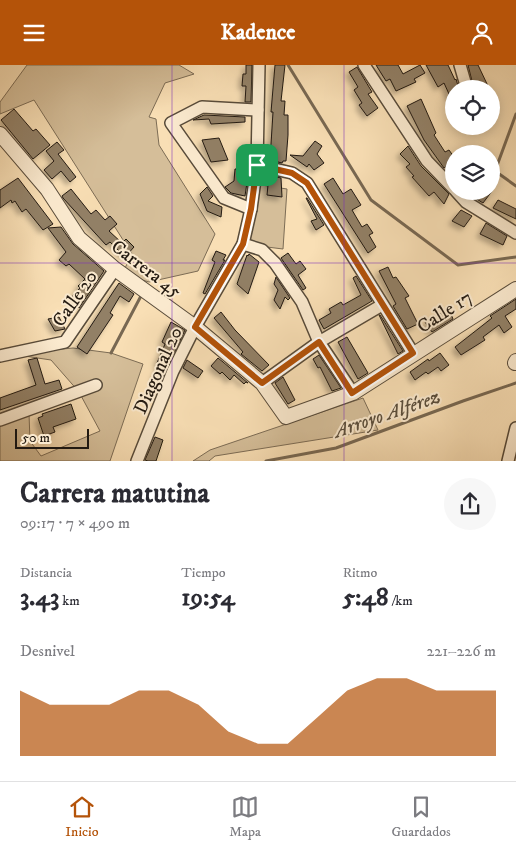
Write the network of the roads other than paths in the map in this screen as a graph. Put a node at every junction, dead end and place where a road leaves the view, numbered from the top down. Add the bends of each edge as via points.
1 (259, 65) edge
2 (364, 65) edge
3 (460, 65) edge
4 (464, 80) edge
5 (258, 110) junction
6 (0, 134) edge
7 (257, 165) junction
8 (445, 180) edge
9 (464, 200) edge
10 (251, 209) junction
11 (516, 233) edge
12 (243, 244) junction
13 (115, 269) junction
14 (516, 289) edge
15 (382, 305) junction
16 (195, 327) junction
17 (319, 342) junction
18 (413, 353) junction
19 (0, 356) edge
20 (262, 383) junction
21 (96, 385) dead end
22 (352, 393) junction
23 (286, 417) joint
24 (0, 420) edge
25 (516, 428) edge
26 (137, 461) edge
27 (508, 461) edge

1 - 5 street, Diagonal 20
2 - 8 street via 427,161
3 - 4 street
5 - 7 street, Diagonal 20
5 - 10 street via 202,107 171,123 224,198
6 - 13 street, Carrera 45 via 47,189 79,238
7 - 10 street, Diagonal 20
7 - 15 street via 292,173 307,183
9 - 11 street
10 - 12 street, Diagonal 20
12 - 16 street, Diagonal 20
12 - 17 street via 262,250 275,263 302,302
13 - 16 street, Carrera 45
13 - 19 street, Calle 20 via 65,342
14 - 18 street, Calle 17
15 - 17 street
15 - 18 street
16 - 20 street, Carrera 45
16 - 26 street, Diagonal 20 via 173,371
17 - 20 street
17 - 22 street
18 - 22 street, Calle 17
20 - 23 street, Carrera 45
21 - 24 street
22 - 23 street, Calle 17
25 - 27 street

